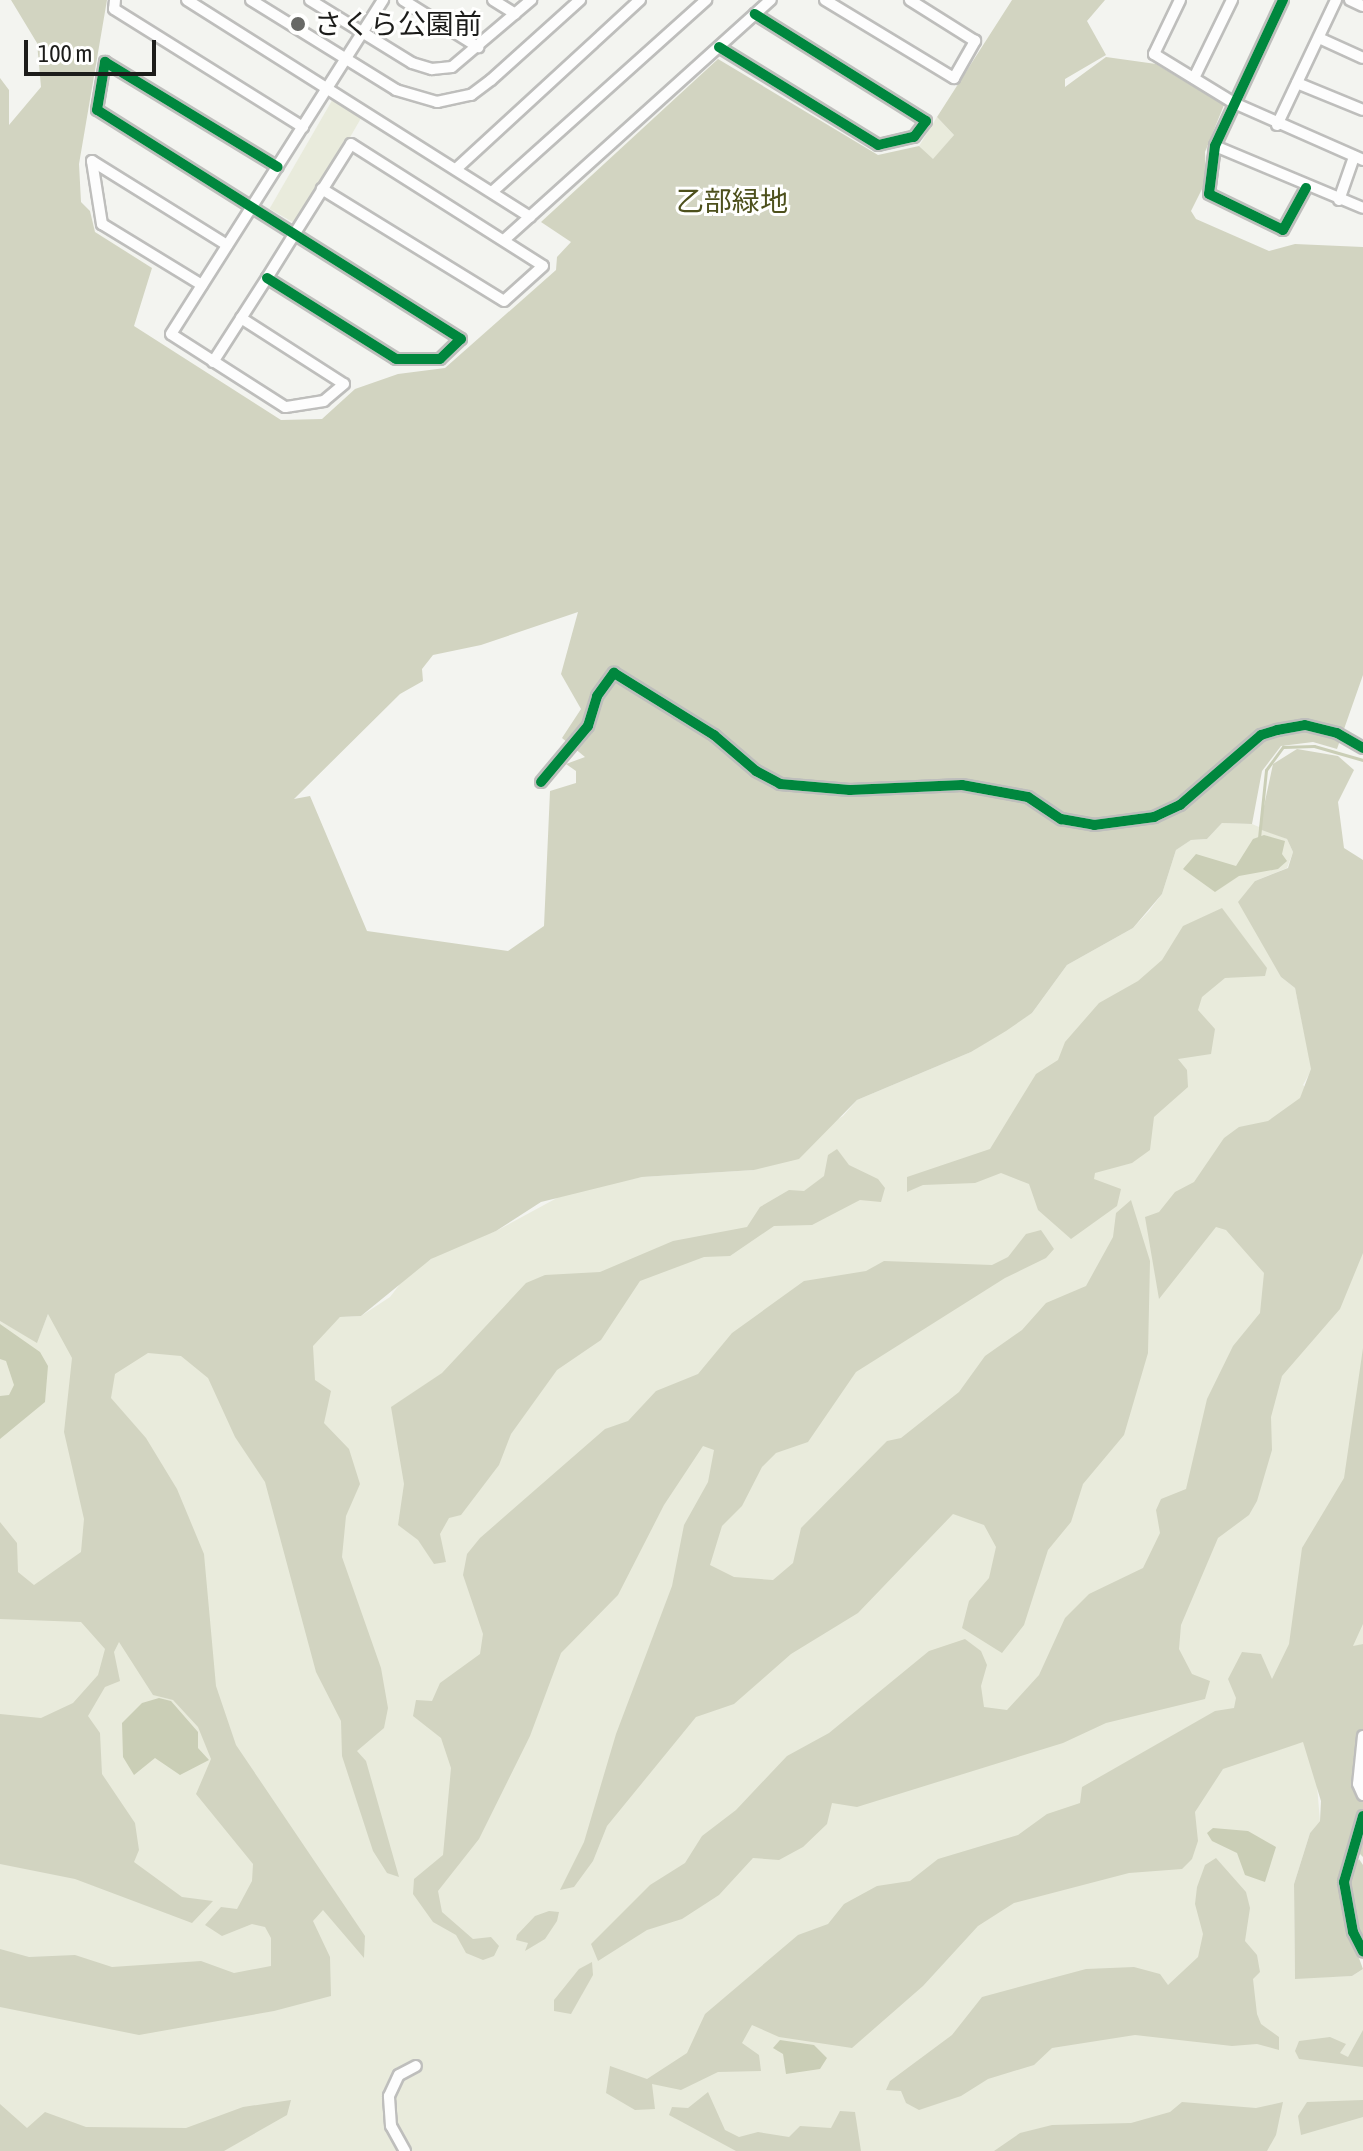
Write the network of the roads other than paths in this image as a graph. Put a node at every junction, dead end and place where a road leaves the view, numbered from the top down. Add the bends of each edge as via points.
1 (115, 0) edge
2 (187, 0) edge
3 (251, 0) edge
4 (310, 0) edge
5 (383, 0) edge
6 (403, 0) edge
7 (493, 0) edge
8 (531, 0) edge
9 (580, 0) edge
10 (640, 0) edge
11 (706, 0) edge
12 (771, 0) edge
13 (825, 0) edge
14 (910, 0) edge
15 (1180, 0) edge
16 (1232, 0) edge
17 (1283, 0) edge
18 (1336, 0) edge
19 (1350, 0) edge
20 (1363, 6) edge
21 (515, 14) junction
22 (755, 14) junction
23 (362, 33) junction
24 (1319, 38) junction
25 (478, 47) junction
26 (719, 47) junction
27 (1363, 58) edge
28 (350, 63) junction
29 (1194, 78) junction
30 (1297, 83) junction
31 (328, 87) junction
32 (1234, 103) junction
33 (1363, 110) edge
34 (1277, 125) junction
35 (303, 127) junction
36 (1215, 146) junction
37 (1358, 158) edge
38 (278, 167) junction
39 (456, 169) junction
40 (1306, 188) junction
41 (322, 189) junction
42 (492, 192) junction
43 (1339, 200) junction
44 (252, 206) junction
45 (1363, 208) edge
46 (530, 217) junction
47 (295, 233) junction
48 (504, 240) junction
49 (227, 245) junction
50 (267, 278) junction
51 (202, 285) junction
52 (241, 318) junction
53 (213, 362) junction
54 (1363, 748) edge
55 (541, 782) dead end
56 (1363, 1736) edge
57 (1363, 1795) edge
58 (1363, 1816) edge
59 (1363, 1952) edge
60 (416, 2066) dead end
61 (405, 2151) edge

1 - 35 street via 114,9
2 - 31 street
3 - 28 street
4 - 23 street
5 - 23 street
6 - 25 street
7 - 21 street
8 - 21 street
9 - 28 street via 491,80 450,101 425,101 396,90
10 - 39 street
11 - 42 street
12 - 22 street
13 - 14 street via 954,78 975,41
15 - 29 street via 1154,54
16 - 29 street
17 - 32 street
18 - 24 street
19 - 20 street
21 - 25 street
22 - 26 street
22 - 26 street via 926,121 914,137 878,145
23 - 25 street via 432,69 452,67
23 - 28 street
24 - 27 street
24 - 30 street
26 - 46 street
28 - 31 street
29 - 32 street
30 - 33 street
30 - 34 street
31 - 35 street
31 - 39 street
32 - 34 street
32 - 36 street
34 - 37 street
35 - 38 street
36 - 40 street
36 - 40 street via 1209,194 1283,230
37 - 43 street
38 - 44 street
38 - 44 street via 105,62 97,110
39 - 42 street
40 - 43 street
41 - 47 street
41 - 48 street via 351,144
41 - 48 street via 504,301 543,266
42 - 46 street
43 - 45 street
44 - 47 street
44 - 49 street
46 - 48 street
47 - 50 street
47 - 50 street via 461,339 440,359 396,359
49 - 51 street
49 - 51 street via 92,161 102,224
50 - 52 street
51 - 53 street via 171,334
52 - 53 street
52 - 53 street via 344,384 324,401 285,407
54 - 55 street via 1337,733 1305,725 1277,730 1261,735 1180,805 1154,817 1094,825 1061,819 1028,797 962,785 850,790 780,784 714,735 614,673 597,696 588,726
56 - 57 street via 1358,1784
58 - 59 street via 1344,1882 1353,1932
60 - 61 street via 399,2075 389,2096 391,2126

